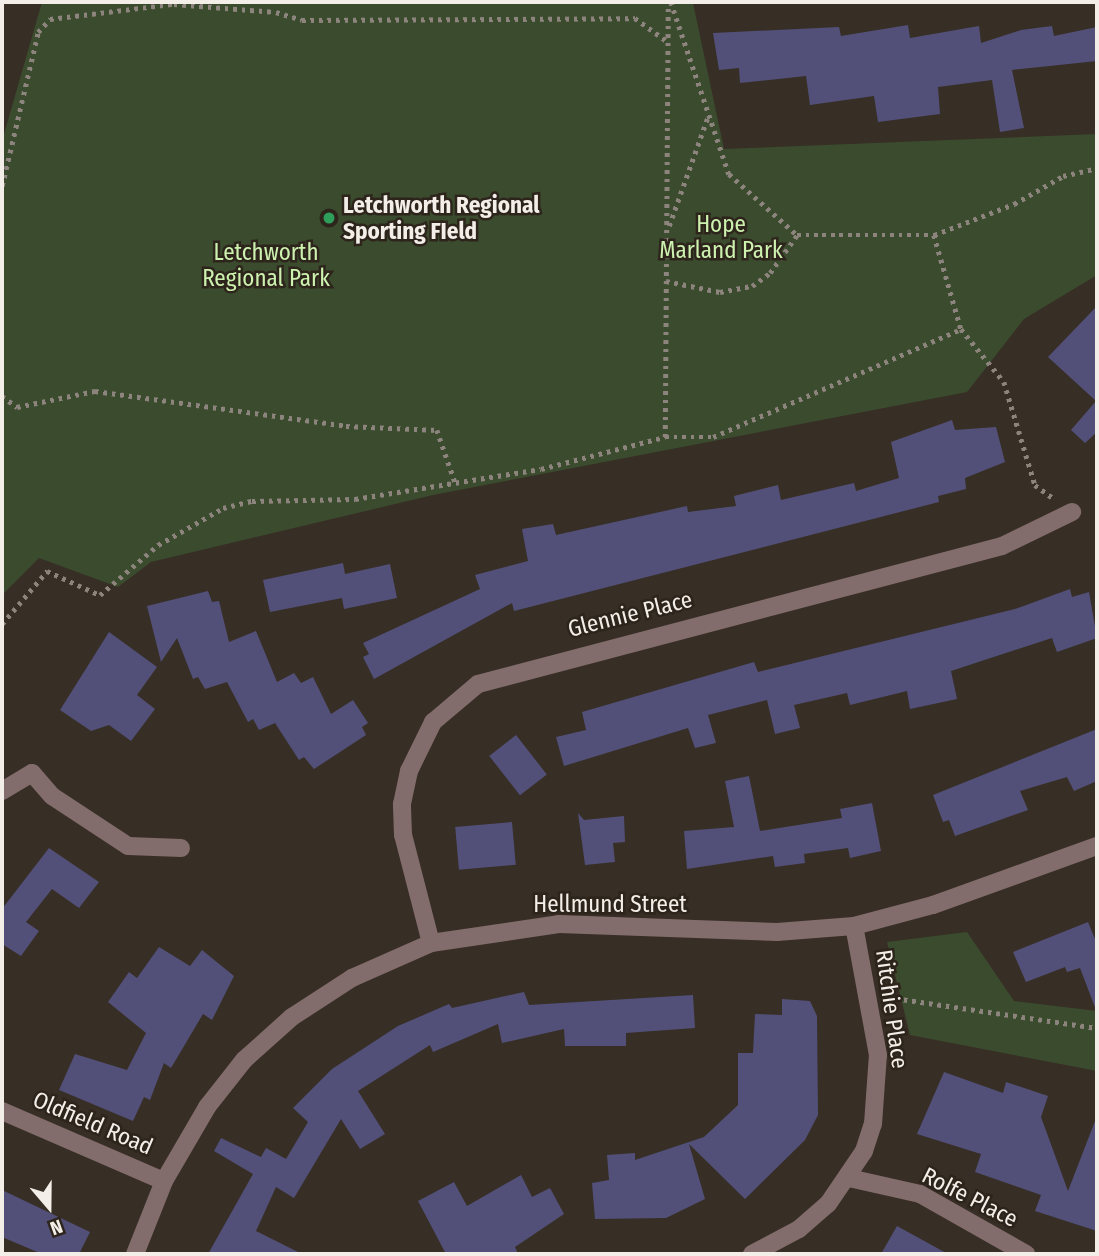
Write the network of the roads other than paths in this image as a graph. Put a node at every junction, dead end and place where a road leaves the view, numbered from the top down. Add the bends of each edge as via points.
1 (1072, 512) road end
2 (2, 791) edge
3 (1097, 846) edge
4 (181, 848) dead end
5 (854, 926) junction
6 (431, 943) junction
7 (2, 1111) edge
8 (849, 1178) junction
9 (164, 1181) junction
10 (135, 1254) edge
11 (752, 1254) edge
12 (1026, 1254) edge

1 - 6 street, Glennie Place via 1002,546 478,684 448,705 426,734 402,804 403,835
2 - 4 street via 32,773 52,796 128,846
3 - 5 street, Hellmund Street via 933,905
5 - 6 street, Hellmund Street via 777,932 559,924
5 - 8 street, Ritchie Place via 869,995 879,1093 864,1151
6 - 9 street, Hellmund Street via 352,978 292,1017 222,1088
7 - 9 street, Oldfield Road
8 - 11 street, Ritchie Place via 799,1230
8 - 12 street, Rolfe Place via 920,1194
9 - 10 street, Hellmund Street

